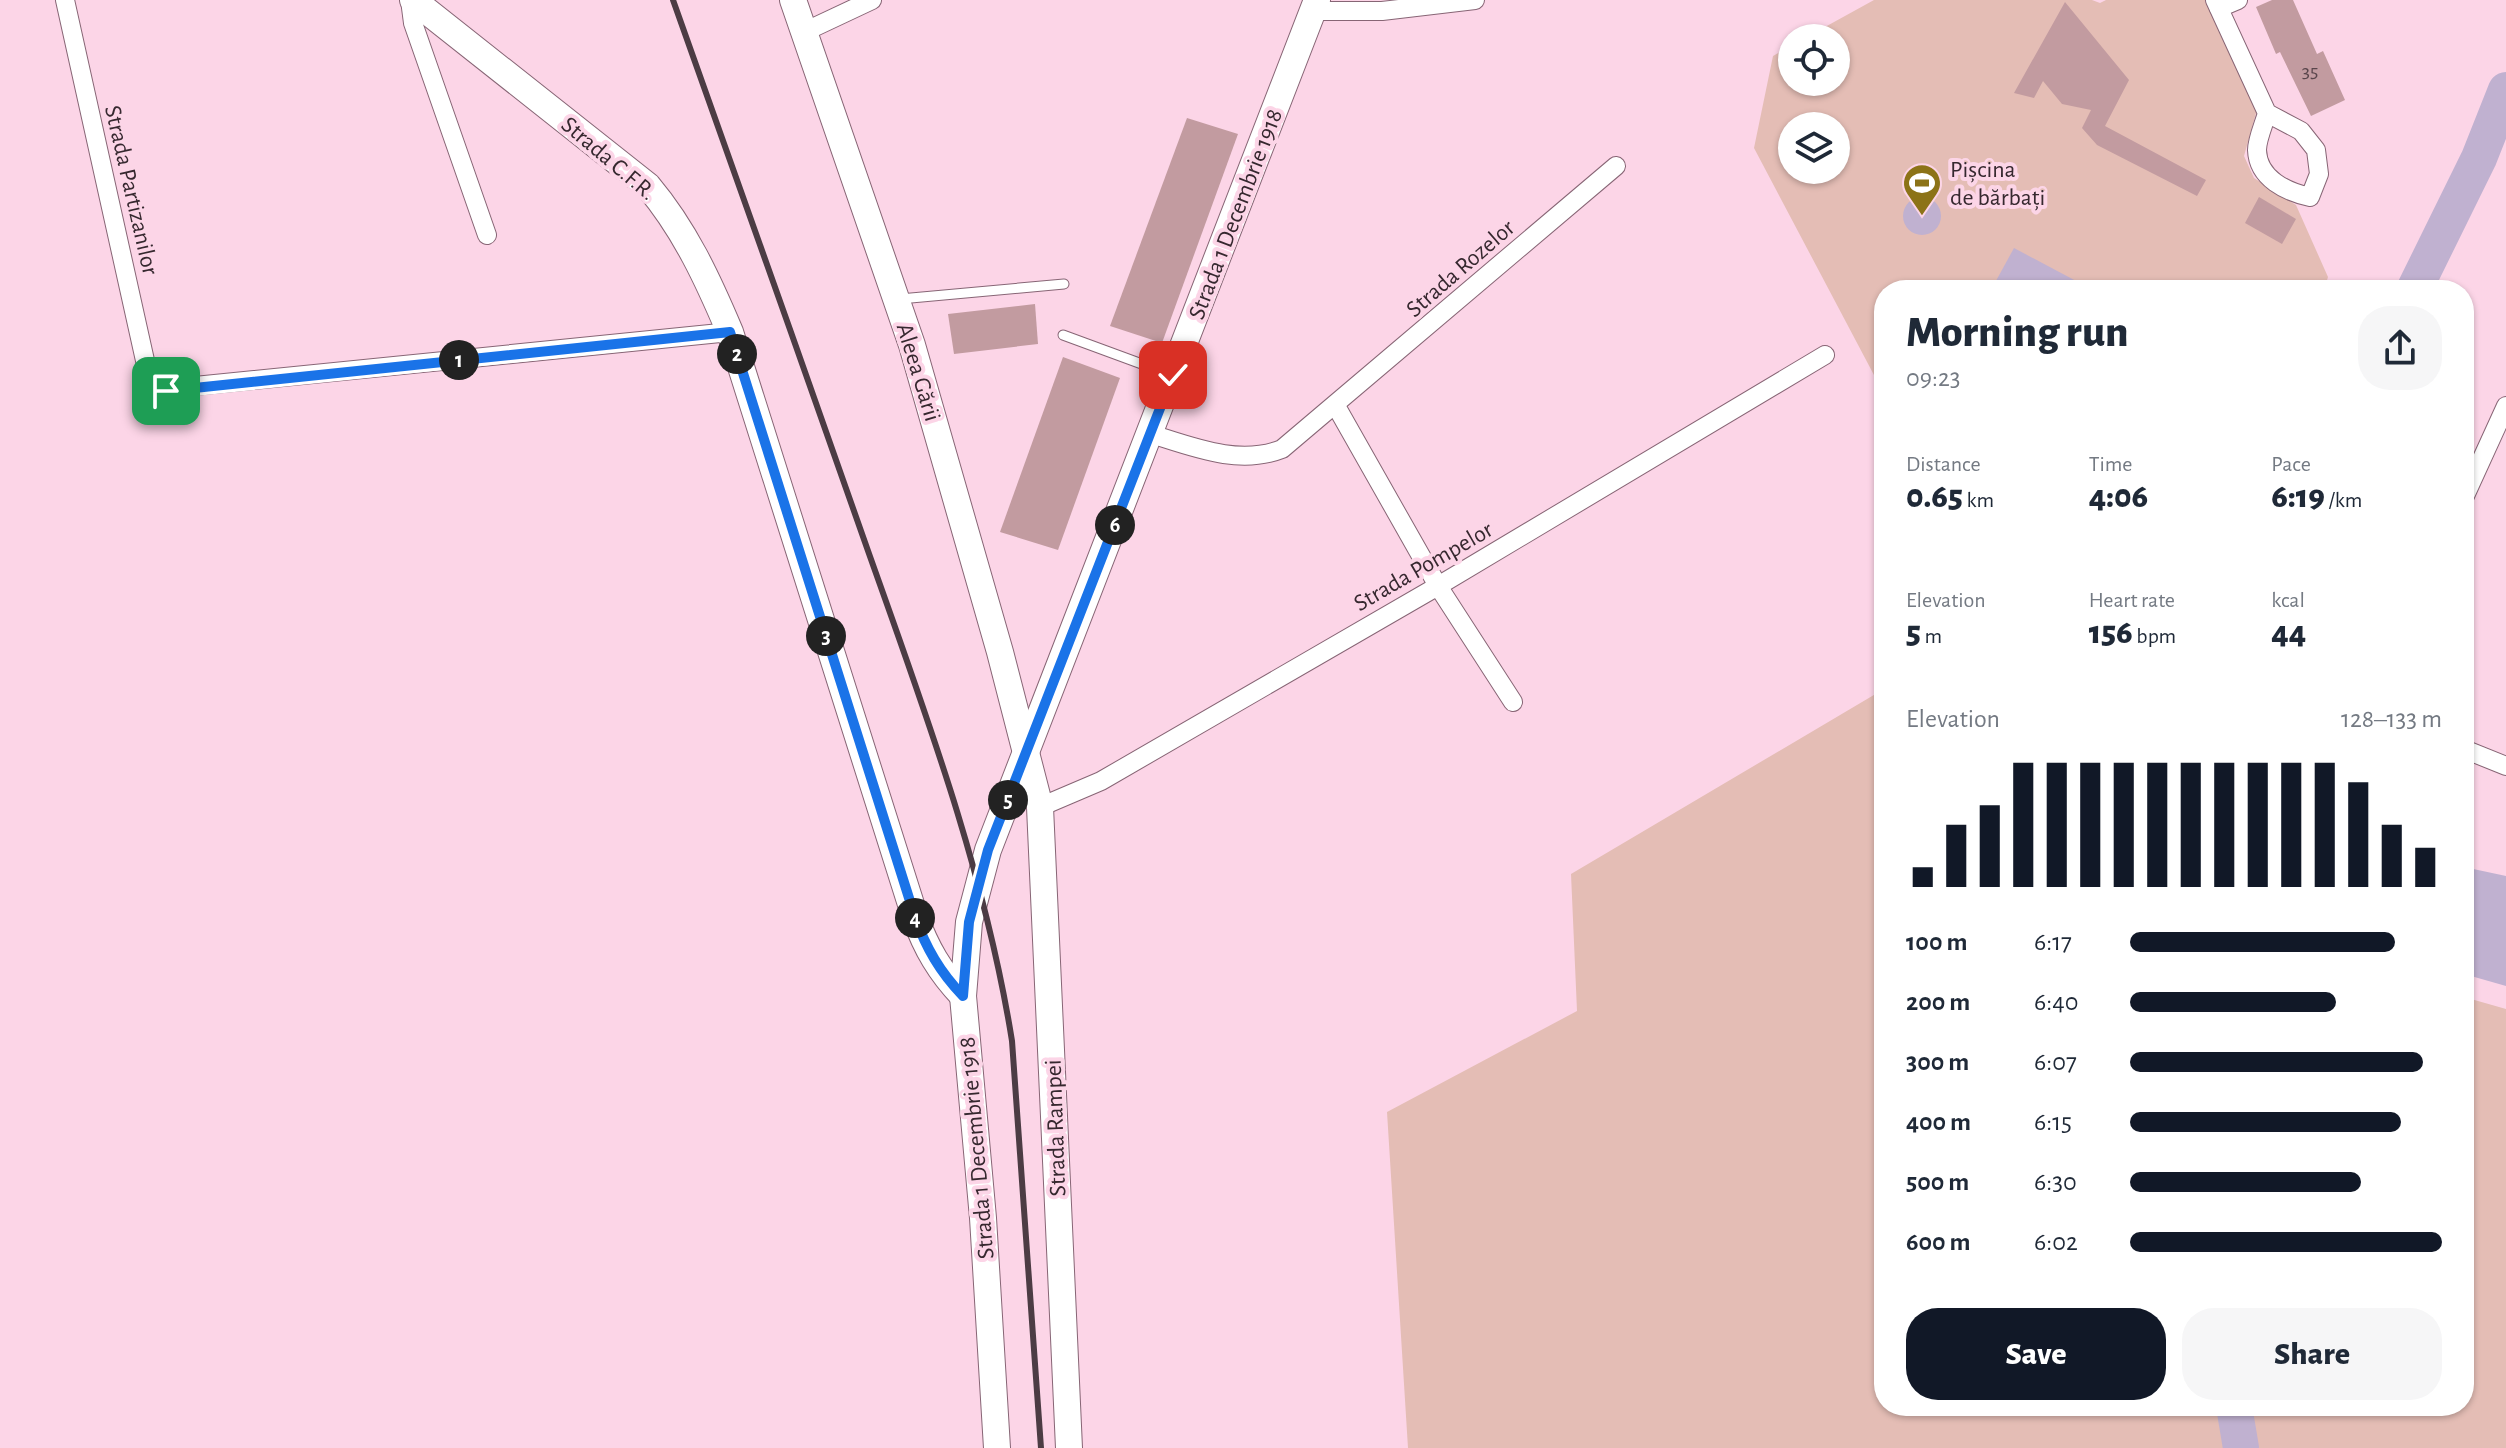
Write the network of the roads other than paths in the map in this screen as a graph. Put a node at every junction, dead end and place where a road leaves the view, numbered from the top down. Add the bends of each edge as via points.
1 (65, 0) edge
2 (411, 0) edge
3 (793, 0) edge
4 (872, 0) edge
5 (1475, 0) edge
6 (2238, 0) edge
7 (2217, 4) edge
8 (1315, 6) edge
9 (804, 32) junction
10 (2267, 113) junction
11 (1616, 166) dead end
12 (487, 235) dead end
13 (1064, 284) dead end
14 (896, 300) junction
15 (730, 332) junction
16 (1063, 335) dead end
17 (1825, 355) dead end
18 (1173, 375) junction
19 (1336, 406) junction
20 (2506, 406) edge
21 (1151, 434) junction
22 (2474, 476) edge
23 (1438, 586) junction
24 (1513, 702) dead end
25 (1027, 749) junction
26 (2474, 753) edge
27 (2506, 766) edge
28 (1040, 807) junction
29 (963, 996) junction
30 (997, 1448) edge
31 (1069, 1448) edge

1 - 15 street, Strada Partizanilor via 155,390
2 - 12 street, Strada C.F.R. via 413,23
2 - 15 street, Strada C.F.R. via 648,186 689,241
3 - 9 street, Aleea Gării
4 - 9 street
5 - 8 street via 1382,11
6 - 7 street
7 - 10 street
8 - 18 street, Strada 1 Decembrie 1918
9 - 14 street, Aleea Gării
10 - 10 street via 2257,151 2267,177 2288,192 2310,197 2319,174 2316,150 2301,131
11 - 19 street, Strada Rozelor
13 - 14 lane
14 - 25 street, Aleea Gării
15 - 29 street, Strada C.F.R. via 915,917 942,974
16 - 18 lane
17 - 23 street, Strada Pompelor
18 - 21 street, Strada 1 Decembrie 1918
19 - 21 street, Strada Rozelor via 1297,440 1267,455 1229,456
19 - 23 street
20 - 22 street
21 - 25 street, Strada 1 Decembrie 1918
23 - 24 street
23 - 28 street, Strada Pompelor via 1101,781
25 - 28 street, Aleea Gării
25 - 29 street, Strada 1 Decembrie 1918 via 979,881 969,922
26 - 27 street
28 - 31 street, Strada Rampei
29 - 30 street, Strada 1 Decembrie 1918

